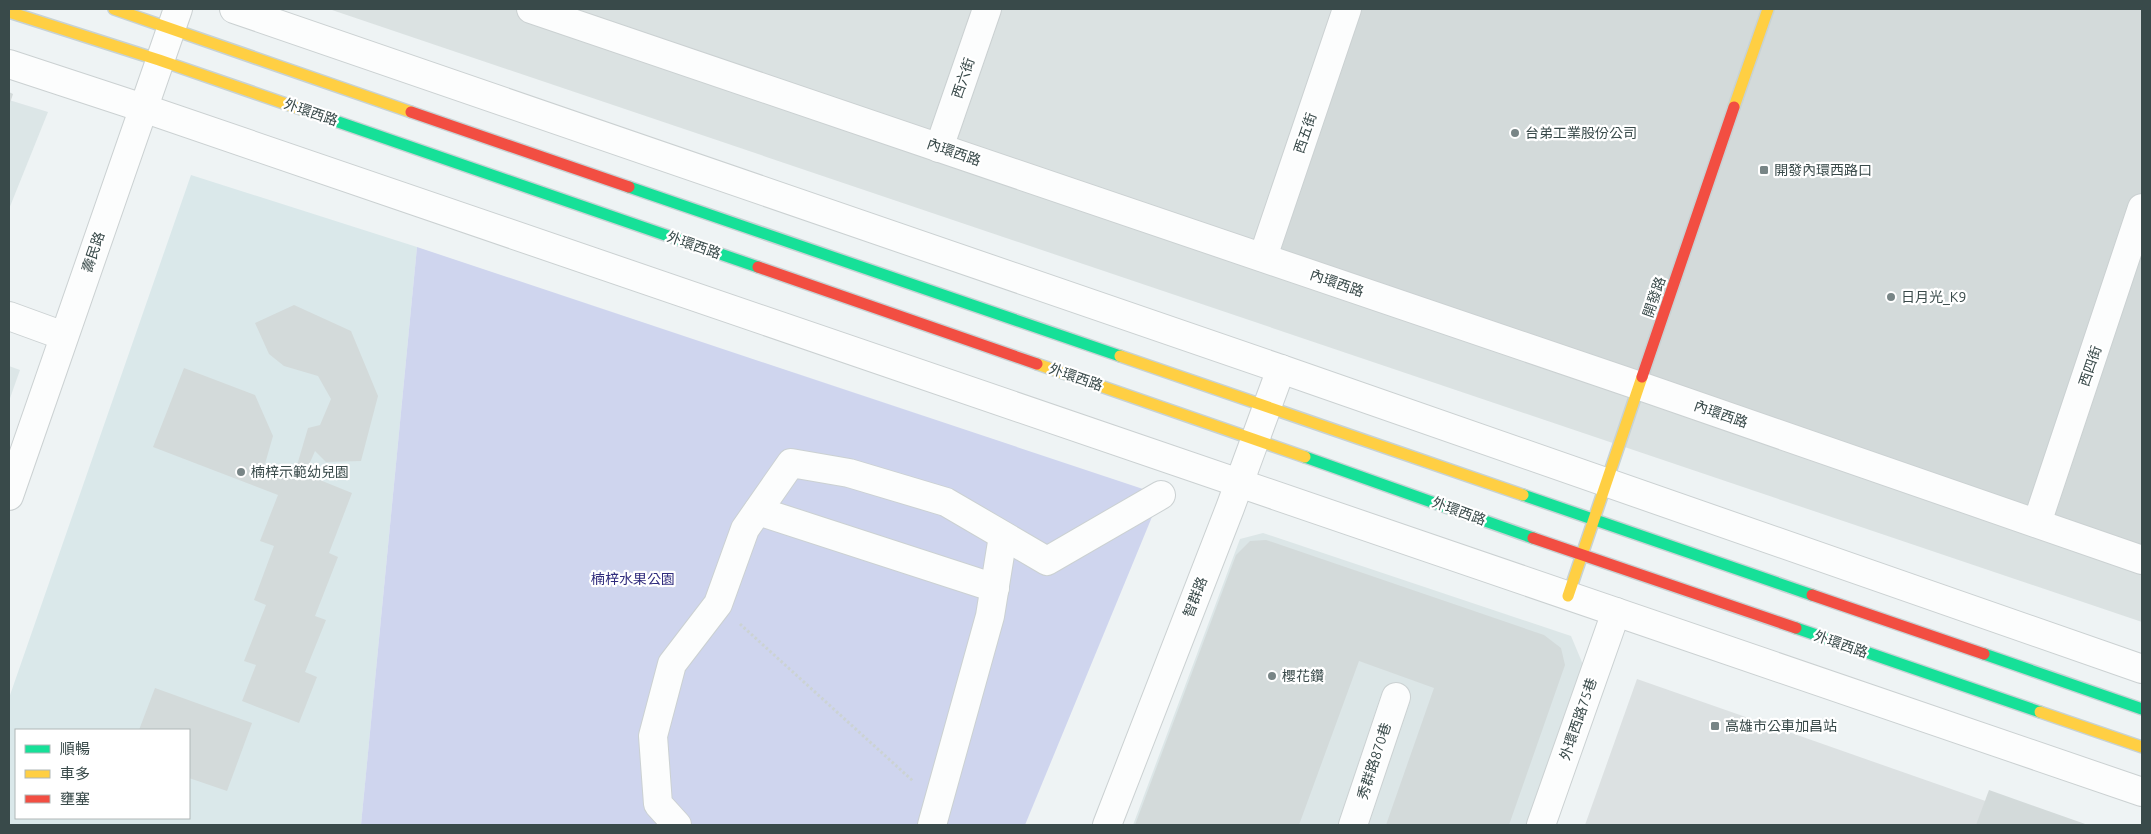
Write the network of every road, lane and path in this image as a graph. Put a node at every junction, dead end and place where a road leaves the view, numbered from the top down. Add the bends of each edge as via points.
1 (114, 9) edge
2 (234, 9) edge
3 (531, 9) edge
4 (987, 9) edge
5 (1347, 9) edge
6 (1768, 9) edge
7 (9, 12) edge
8 (174, 18) edge
9 (159, 60) junction
10 (9, 64) edge
11 (143, 108) junction
12 (939, 148) junction
13 (2142, 208) edge
14 (1263, 257) junction
15 (9, 316) edge
16 (64, 336) junction
17 (1281, 369) junction
18 (1640, 386) junction
19 (1266, 406) junction
20 (1255, 439) junction
21 (1239, 483) junction
22 (1607, 483) junction
23 (1161, 494) dead end
24 (9, 496) edge
25 (758, 511) junction
26 (1594, 521) junction
27 (2037, 523) junction
28 (1003, 536) junction
29 (1582, 555) junction
30 (2142, 560) edge
31 (995, 588) junction
32 (1568, 596) junction
33 (718, 604) junction
34 (1616, 612) junction
35 (2142, 669) edge
36 (1396, 697) dead end
37 (2142, 709) edge
38 (2142, 747) edge
39 (2142, 792) edge
40 (935, 814) edge
41 (677, 825) edge
42 (1107, 825) edge
43 (1353, 825) edge
44 (1541, 825) edge

1 - 8 street
2 - 17 street
3 - 12 street, 內環西路
4 - 12 street, 西六街
5 - 14 street, 西五街
6 - 18 street, 開發路
7 - 9 street, 外環西路
8 - 9 street, 壽民路
8 - 19 street
9 - 11 street, 壽民路
9 - 20 street, 外環西路
10 - 11 street
11 - 16 street, 壽民路
11 - 21 street
12 - 14 street, 內環西路
13 - 27 street, 西四街
14 - 18 street, 內環西路
15 - 16 street
16 - 24 street, 壽民路
17 - 19 street, 智群路
17 - 22 street
18 - 22 street, 開發路
18 - 27 street, 內環西路
19 - 20 street, 智群路
19 - 26 street
20 - 21 street, 智群路
20 - 29 street, 外環西路
21 - 32 street
21 - 42 street, 智群路
22 - 26 street, 開發路
22 - 35 street
23 - 28 street via 1047,561
25 - 28 street via 791,463 850,473 946,502
25 - 31 street
25 - 33 street via 746,529
26 - 29 street, 開發路
26 - 37 street
27 - 30 street, 內環西路
28 - 31 street
29 - 32 street, 開發路
29 - 38 street, 外環西路
31 - 40 street
32 - 34 street
33 - 40 path
33 - 41 street via 672,664 653,736 658,804
34 - 39 street
34 - 44 street, 外環西路75巷
36 - 43 street, 秀群路870巷

